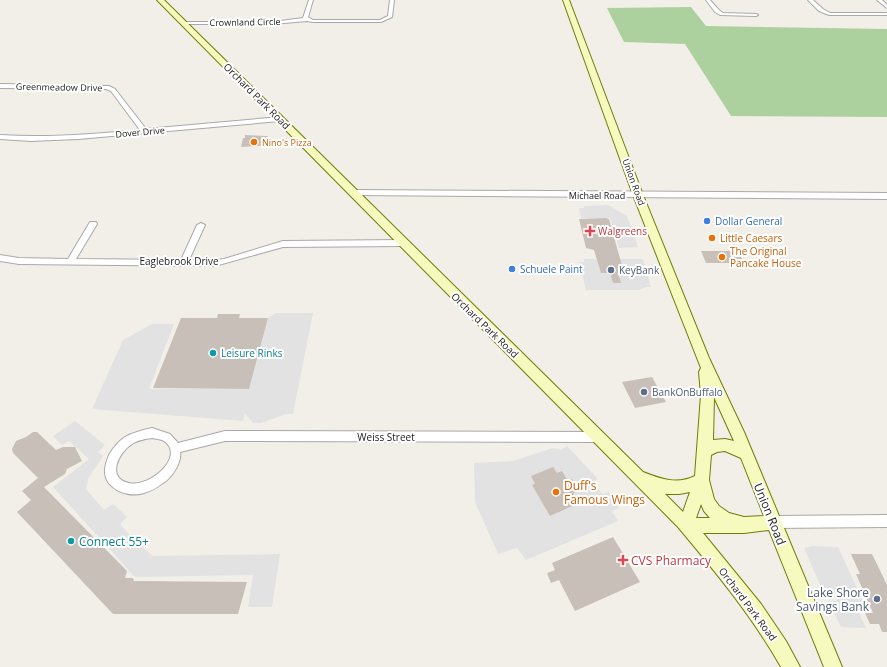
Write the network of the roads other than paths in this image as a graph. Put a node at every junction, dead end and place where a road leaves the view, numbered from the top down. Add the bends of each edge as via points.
1 (160, 0) edge
2 (311, 0) edge
3 (392, 0) edge
4 (566, 0) edge
5 (708, 0) edge
6 (810, 0) edge
7 (879, 0) edge
8 (887, 7) edge
9 (887, 14) edge
10 (756, 16) dead end
11 (307, 19) junction
12 (183, 23) junction
13 (0, 86) edge
14 (280, 119) junction
15 (144, 132) junction
16 (0, 137) edge
17 (354, 193) junction
18 (638, 195) junction
19 (887, 196) edge
20 (93, 224) dead end
21 (201, 225) dead end
22 (403, 243) junction
23 (0, 258) edge
24 (71, 261) junction
25 (184, 262) junction
26 (704, 362) junction
27 (598, 437) junction
28 (176, 448) junction
29 (705, 452) junction
30 (746, 454) junction
31 (637, 476) junction
32 (702, 480) junction
33 (887, 521) edge
34 (773, 522) junction
35 (744, 525) junction
36 (686, 526) junction
37 (791, 667) edge
38 (833, 667) edge

1 - 12 main road, Orchard Park Road
2 - 11 street via 305,17
3 - 11 street, Crownland Circle via 390,17 381,21
4 - 18 main road, Union Road
5 - 10 street via 717,12 722,14
6 - 9 street via 829,14
7 - 8 street
11 - 12 street, Crownland Circle via 273,23
12 - 14 main road, Orchard Park Road
13 - 15 street, Greenmeadow Drive via 107,88 113,90
14 - 15 street, Dover Drive
14 - 17 main road, Orchard Park Road
15 - 16 street, Dover Drive via 72,138
17 - 18 street, Michael Road
17 - 22 main road, Orchard Park Road
18 - 19 street, Michael Road
18 - 26 main road, Union Road
20 - 24 street
21 - 25 street
22 - 25 street, Eaglebrook Drive via 292,243 271,246 223,262
22 - 27 main road, Orchard Park Road
23 - 24 street, Eaglebrook Drive
24 - 25 street, Eaglebrook Drive
26 - 29 main road, Union Road via 708,395
26 - 30 main road, Union Road
27 - 28 street, Weiss Street via 225,436
27 - 31 main road, Orchard Park Road
28 - 28 street via 172,440 163,434 140,435 128,441 111,462 110,472 114,482 122,488 134,490 160,480 170,470
29 - 30 main road via 711,446 725,444 736,446
29 - 32 main road, Union Road
30 - 34 main road, Union Road
31 - 32 main road via 656,485 673,488 690,487
31 - 36 main road, Orchard Park Road
32 - 35 main road via 708,506 714,513
32 - 36 main road, Union Road
33 - 34 street
34 - 35 main road
34 - 38 main road, Union Road
35 - 36 main road
36 - 37 main road, Orchard Park Road via 736,584

